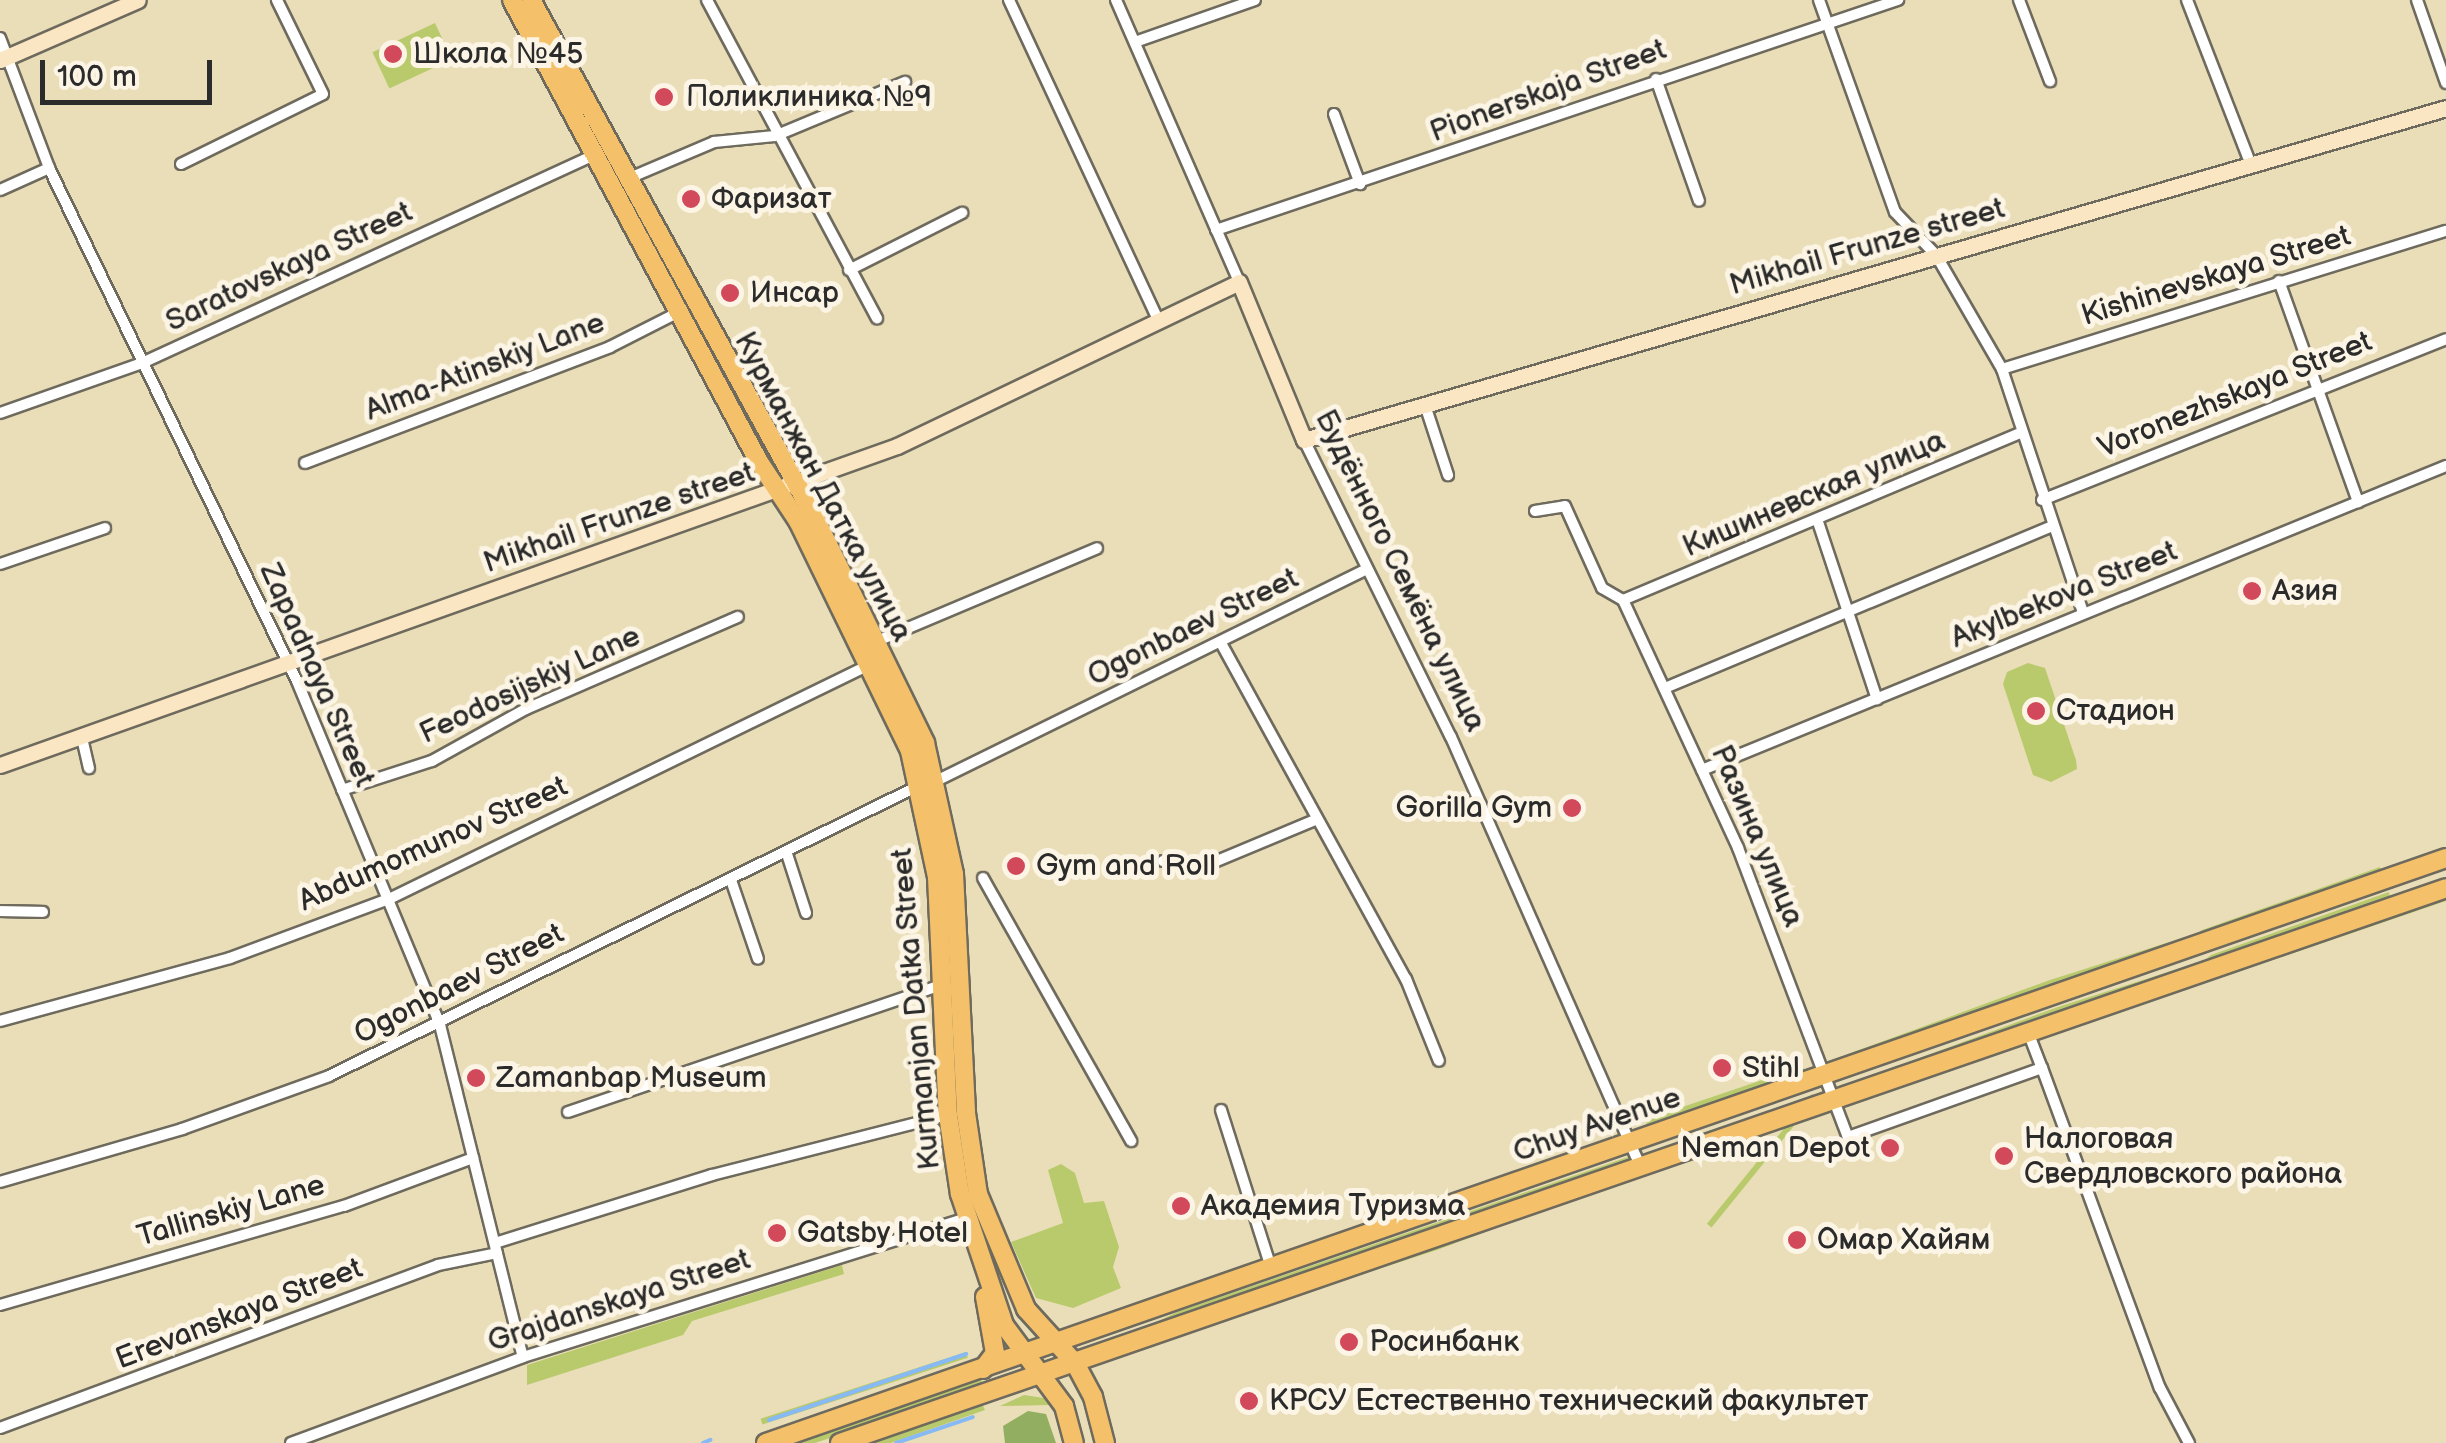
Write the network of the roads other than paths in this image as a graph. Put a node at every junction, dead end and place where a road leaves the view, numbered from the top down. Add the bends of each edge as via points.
1 (138, 0) edge
2 (276, 0) edge
3 (512, 0) edge
4 (530, 0) edge
5 (707, 0) edge
6 (1009, 0) edge
7 (1116, 0) edge
8 (1255, 0) edge
9 (1819, 0) edge
10 (1898, 0) edge
11 (2019, 0) edge
12 (2187, 0) edge
13 (2417, 0) edge
14 (1827, 21) junction
15 (0, 38) edge
16 (1134, 42) junction
17 (3, 59) edge
18 (1656, 78) junction
19 (2050, 81) dead end
20 (905, 82) dead end
21 (2446, 84) edge
22 (2446, 108) edge
23 (1334, 114) dead end
24 (775, 136) junction
25 (595, 155) junction
26 (182, 164) dead end
27 (2251, 165) junction
28 (49, 168) junction
29 (627, 178) junction
30 (1360, 184) junction
31 (0, 190) edge
32 (1699, 201) dead end
33 (962, 213) dead end
34 (1216, 230) junction
35 (2446, 231) edge
36 (1936, 256) junction
37 (849, 270) junction
38 (2279, 281) junction
39 (1240, 282) junction
40 (680, 312) junction
41 (1156, 318) junction
42 (877, 319) dead end
43 (2446, 339) edge
44 (142, 363) junction
45 (2002, 369) junction
46 (2317, 388) junction
47 (1424, 405) junction
48 (0, 413) edge
49 (2022, 432) junction
50 (1304, 440) junction
51 (305, 464) dead end
52 (2446, 466) edge
53 (1448, 474) dead end
54 (786, 488) junction
55 (2042, 500) junction
56 (2358, 502) junction
57 (1535, 511) dead end
58 (1818, 522) junction
59 (2050, 527) junction
60 (105, 528) dead end
61 (1097, 548) dead end
62 (0, 564) edge
63 (1364, 570) junction
64 (1624, 600) junction
65 (1847, 612) junction
66 (2083, 613) junction
67 (738, 616) dead end
68 (876, 642) junction
69 (1221, 642) junction
70 (288, 664) junction
71 (870, 665) junction
72 (1665, 688) junction
73 (1878, 700) junction
74 (82, 738) junction
75 (0, 764) edge
76 (89, 768) dead end
77 (1702, 770) junction
78 (929, 783) junction
79 (342, 790) junction
80 (1315, 820) junction
81 (786, 854) junction
82 (2446, 858) edge
83 (1163, 861) dead end
84 (2405, 872) junction
85 (983, 878) dead end
86 (731, 880) junction
87 (2446, 888) edge
88 (2415, 898) junction
89 (388, 899) junction
90 (0, 911) edge
91 (43, 912) dead end
92 (806, 913) dead end
93 (758, 959) dead end
94 (945, 984) junction
95 (0, 1022) edge
96 (440, 1025) junction
97 (2027, 1029) junction
98 (1439, 1062) dead end
99 (2042, 1068) junction
100 (1825, 1074) junction
101 (1833, 1096) junction
102 (1221, 1110) dead end
103 (568, 1112) dead end
104 (948, 1115) junction
105 (1131, 1142) dead end
106 (1631, 1142) junction
107 (473, 1158) junction
108 (1639, 1164) junction
109 (0, 1182) edge
110 (966, 1218) junction
111 (496, 1248) junction
112 (1272, 1268) junction
113 (982, 1271) junction
114 (0, 1304) edge
115 (1060, 1342) junction
116 (1027, 1354) junction
117 (523, 1357) junction
118 (1075, 1363) junction
119 (982, 1370) junction
120 (1044, 1374) junction
121 (0, 1428) edge
122 (291, 1443) edge
123 (766, 1443) edge
124 (840, 1443) edge
125 (1074, 1443) edge
126 (1105, 1443) edge
127 (2188, 1443) edge

1 - 17 main road
2 - 26 street via 322,94
3 - 25 main road, Kurmanjan Datka Street
4 - 29 main road, Курманжан Датка улица
5 - 24 street
6 - 41 street
7 - 16 street, Будённого Семёна улица
8 - 16 street
9 - 14 street
10 - 14 street, Pionerskaja Street
11 - 19 street
12 - 27 street
13 - 21 street
14 - 18 street, Pionerskaja Street
14 - 36 street via 1884,188 1908,231
15 - 17 street, Zapadnaya Street
16 - 34 street, Будённого Семёна улица
17 - 28 street, Zapadnaya Street
18 - 30 street, Pionerskaja Street
18 - 32 street
20 - 24 street
22 - 27 main road, Mikhail Frunze street
23 - 30 street
24 - 29 street via 714,142
24 - 37 street
25 - 40 main road, Kurmanjan Datka Street
25 - 44 street, Saratovskaya Street
27 - 36 main road, Mikhail Frunze street
28 - 31 street
28 - 44 street, Zapadnaya Street
29 - 54 main road, Курманжан Датка улица
30 - 34 street, Pionerskaja Street
33 - 37 street
34 - 39 street, Будённого Семёна улица
35 - 38 street, Kishinevskaya Street
36 - 45 street
36 - 47 main road, Mikhail Frunze street
37 - 42 street
38 - 45 street, Kishinevskaya Street
38 - 46 street
39 - 41 main road, Mikhail Frunze street
39 - 50 main road, Будённого Семёна улица
40 - 51 street, Alma-Atinskiy Lane via 610,347
40 - 54 main road, Kurmanjan Datka Street
41 - 54 main road, Mikhail Frunze street via 1012,395
43 - 46 street, Voronezhskaya Street
44 - 48 street, Saratovskaya Street
44 - 70 street, Zapadnaya Street
45 - 49 street
46 - 55 street, Voronezhskaya Street
46 - 56 street
47 - 50 main road, Mikhail Frunze street
47 - 53 street
49 - 55 street
49 - 58 street, Кишиневская улица
50 - 63 street, Будённого Семёна улица
52 - 56 street, Akylbekova Street
54 - 68 main road, Курманжан Датка улица
54 - 70 main road, Mikhail Frunze street
54 - 71 main road, Kurmanjan Datka Street
55 - 59 street
56 - 66 street, Akylbekova Street
57 - 64 street, Разина улица via 1565,506 1602,588
58 - 64 street, Кишиневская улица
58 - 65 street
59 - 65 street
59 - 66 street
60 - 62 street
61 - 68 street
63 - 69 street, Ogonbaev Street
63 - 106 street, Будённого Семёна улица via 1451,737
64 - 72 street, Разина улица
65 - 72 street
65 - 73 street
66 - 73 street, Akylbekova Street
67 - 79 street, Feodosijskiy Lane via 526,710 432,762
68 - 78 main road, Курманжан Датка улица
69 - 78 street, Ogonbaev Street
69 - 80 street
70 - 74 main road, Mikhail Frunze street
70 - 79 street, Zapadnaya Street
71 - 78 main road, Kurmanjan Datka Street
71 - 89 street, Abdumomunov Street
72 - 77 street, Разина улица
73 - 77 street, Akylbekova Street
74 - 75 main road, Mikhail Frunze street
74 - 76 street
77 - 100 street, Разина улица
78 - 81 street, Ogonbaev Street
78 - 94 main road, Kurmanjan Datka Street
78 - 115 main road, Курманжан Датка улица via 960,928 966,1112 978,1194 1026,1309
79 - 89 street, Zapadnaya Street
80 - 83 street via 1212,863
80 - 98 street via 1406,978
81 - 86 street, Ogonbaev Street
81 - 92 street
82 - 84 main road, Chuy Avenue
84 - 88 main road
84 - 100 main road, Chuy Avenue
85 - 105 street
86 - 93 street
86 - 96 street, Ogonbaev Street via 525,977
87 - 88 main road, Chuy Avenue
88 - 97 main road, Chuy Avenue
89 - 95 street, Abdumomunov Street via 230,958
89 - 96 street, Zapadnaya Street
90 - 91 street
94 - 103 street
94 - 104 main road, Kurmanjan Datka Street
96 - 107 street, Zapadnaya Street
96 - 109 street, Ogonbaev Street via 329,1076 182,1129
97 - 99 street
97 - 101 main road, Chuy Avenue
99 - 101 street, Разина улица via 1848,1138
99 - 127 street via 2160,1388
100 - 101 street, Разина улица
100 - 106 main road, Chuy Avenue
101 - 108 main road, Chuy Avenue
102 - 112 street
104 - 110 main road, Kurmanjan Datka Street
104 - 111 street, Erevanskaya Street via 712,1175
106 - 108 street, Будённого Семёна улица
106 - 112 main road, Chuy Avenue
107 - 111 street, Zapadnaya Street
107 - 114 street, Tallinskiy Lane via 344,1206
108 - 118 main road, Chuy Avenue
110 - 113 main road, Kurmanjan Datka Street
110 - 117 street, Grajdanskaya Street
111 - 117 street, Zapadnaya Street
111 - 121 street, Erevanskaya Street
112 - 115 main road, Chuy Avenue
113 - 116 main road via 1004,1326
113 - 119 main road via 995,1353
115 - 116 main road, Chuy Avenue
115 - 118 main road, Курманжан Датка улица
116 - 119 main road, Chuy Avenue
116 - 120 main road
117 - 122 street, Grajdanskaya Street
118 - 120 main road, Chuy Avenue
118 - 126 main road, Курманжан Датка улица
119 - 123 main road, Chuy Avenue
120 - 124 main road, Chuy Avenue
120 - 125 main road via 1064,1406

